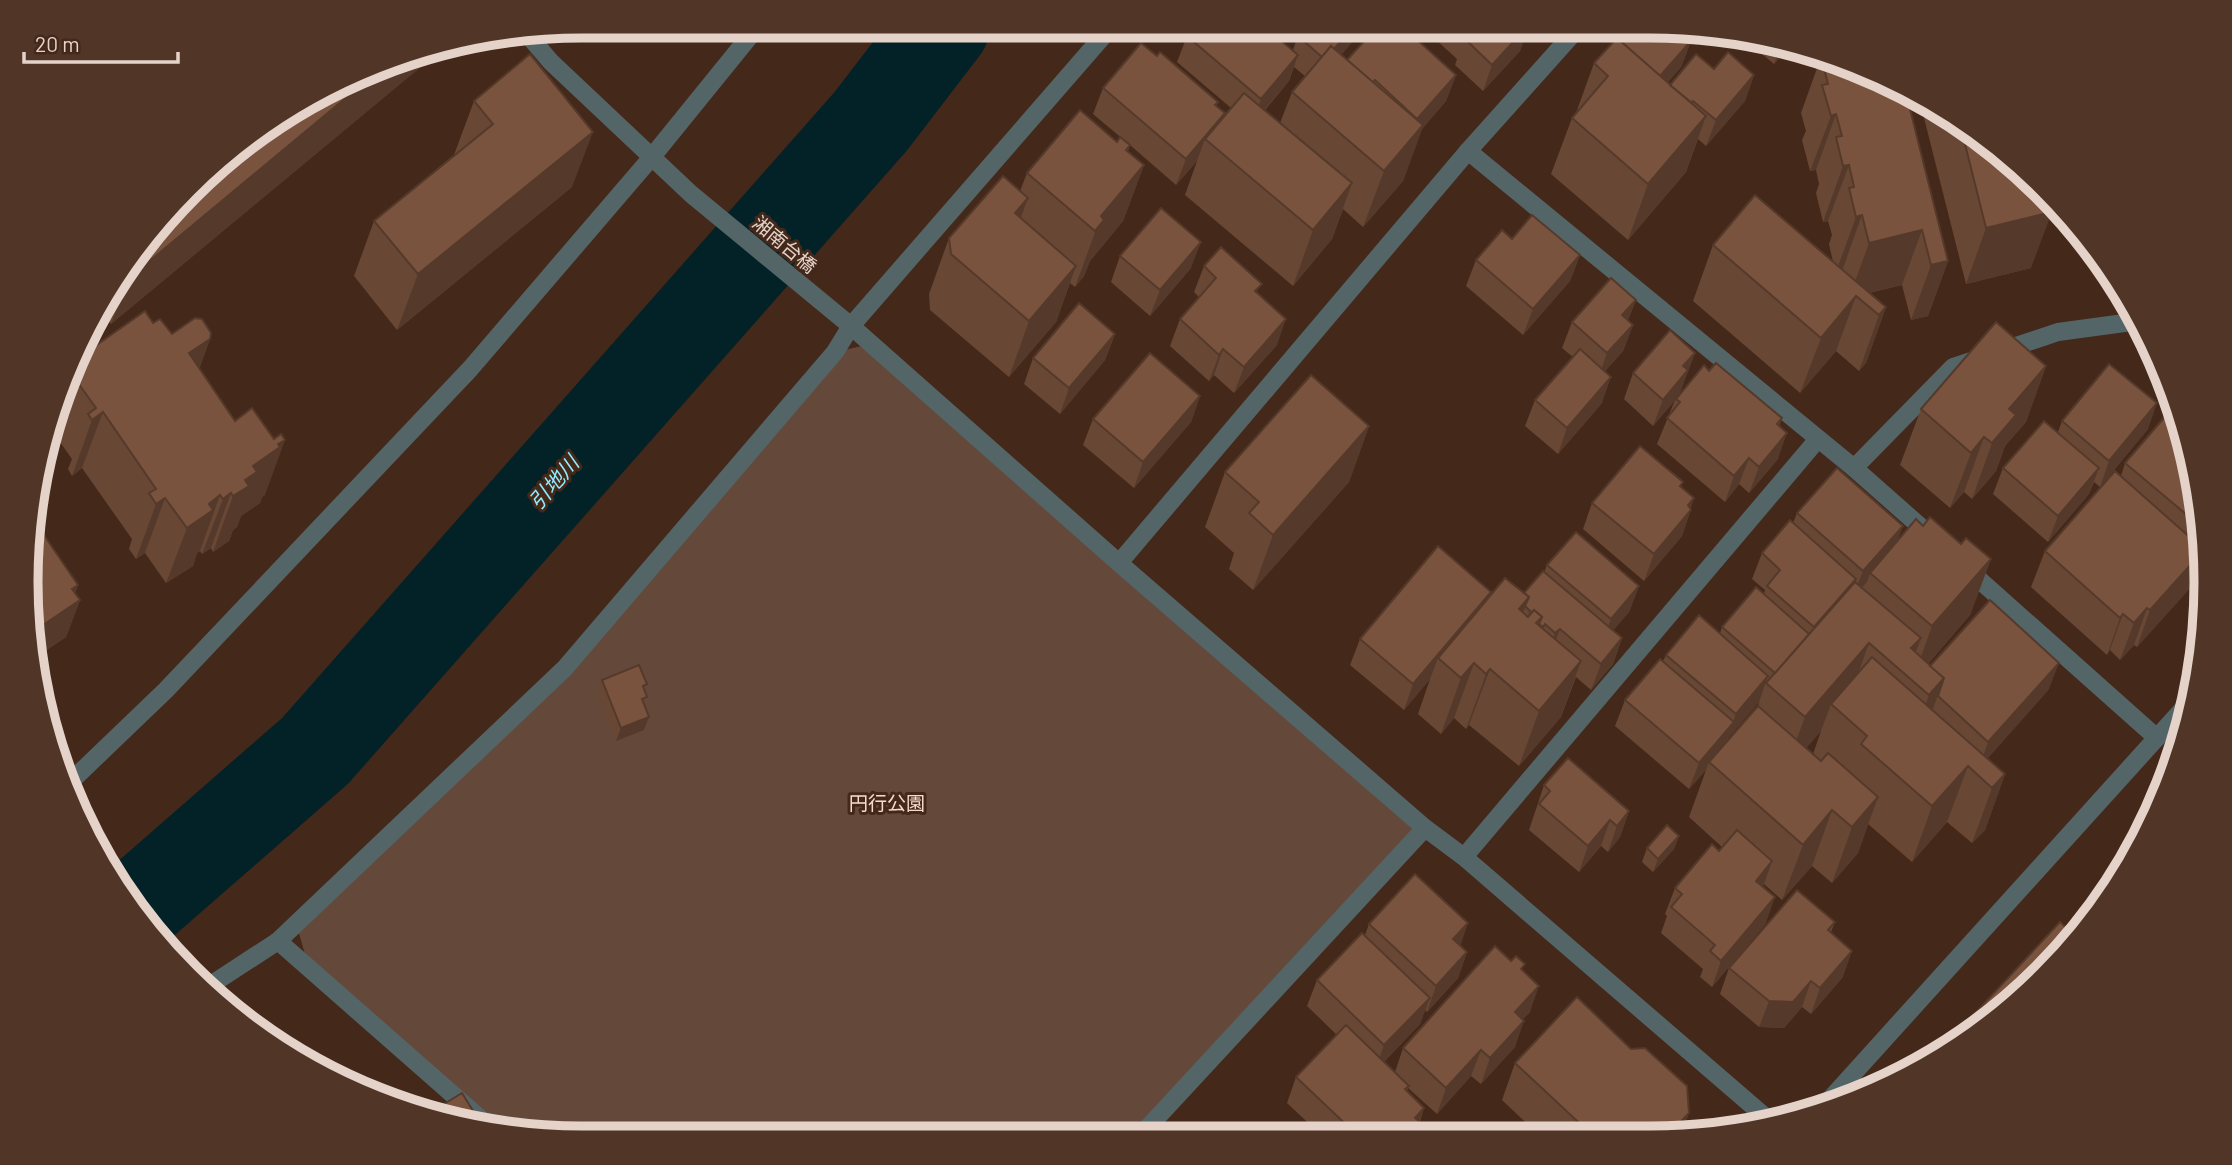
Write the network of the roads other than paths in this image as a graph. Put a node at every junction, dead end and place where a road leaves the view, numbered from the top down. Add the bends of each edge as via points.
1 (748, 38) edge
2 (1101, 38) edge
3 (1569, 38) edge
4 (533, 41) edge
5 (1468, 151) junction
6 (652, 158) junction
7 (2127, 323) edge
8 (851, 326) junction
9 (1818, 439) junction
10 (1854, 468) junction
11 (1119, 563) junction
12 (2177, 716) edge
13 (2157, 738) junction
14 (75, 777) edge
15 (1425, 828) junction
16 (1464, 858) junction
17 (278, 941) junction
18 (214, 983) edge
19 (1835, 1094) edge
20 (1762, 1114) edge
21 (477, 1116) edge
22 (1149, 1126) edge

1 - 6 street
2 - 8 street
3 - 5 street
4 - 6 street, 湘南台橋
5 - 9 street
5 - 11 street
6 - 8 street, 湘南台橋
6 - 14 street via 452,389 176,680
7 - 10 street via 2059,332 1953,367
8 - 11 street, 湘南台橋
8 - 17 street via 835,352 565,668
9 - 10 street
9 - 16 street
10 - 13 street
11 - 15 street, 湘南台橋
12 - 13 street
13 - 19 street
15 - 16 street, 湘南台橋
15 - 22 street
16 - 20 street, 湘南台橋
17 - 18 street
17 - 21 street

